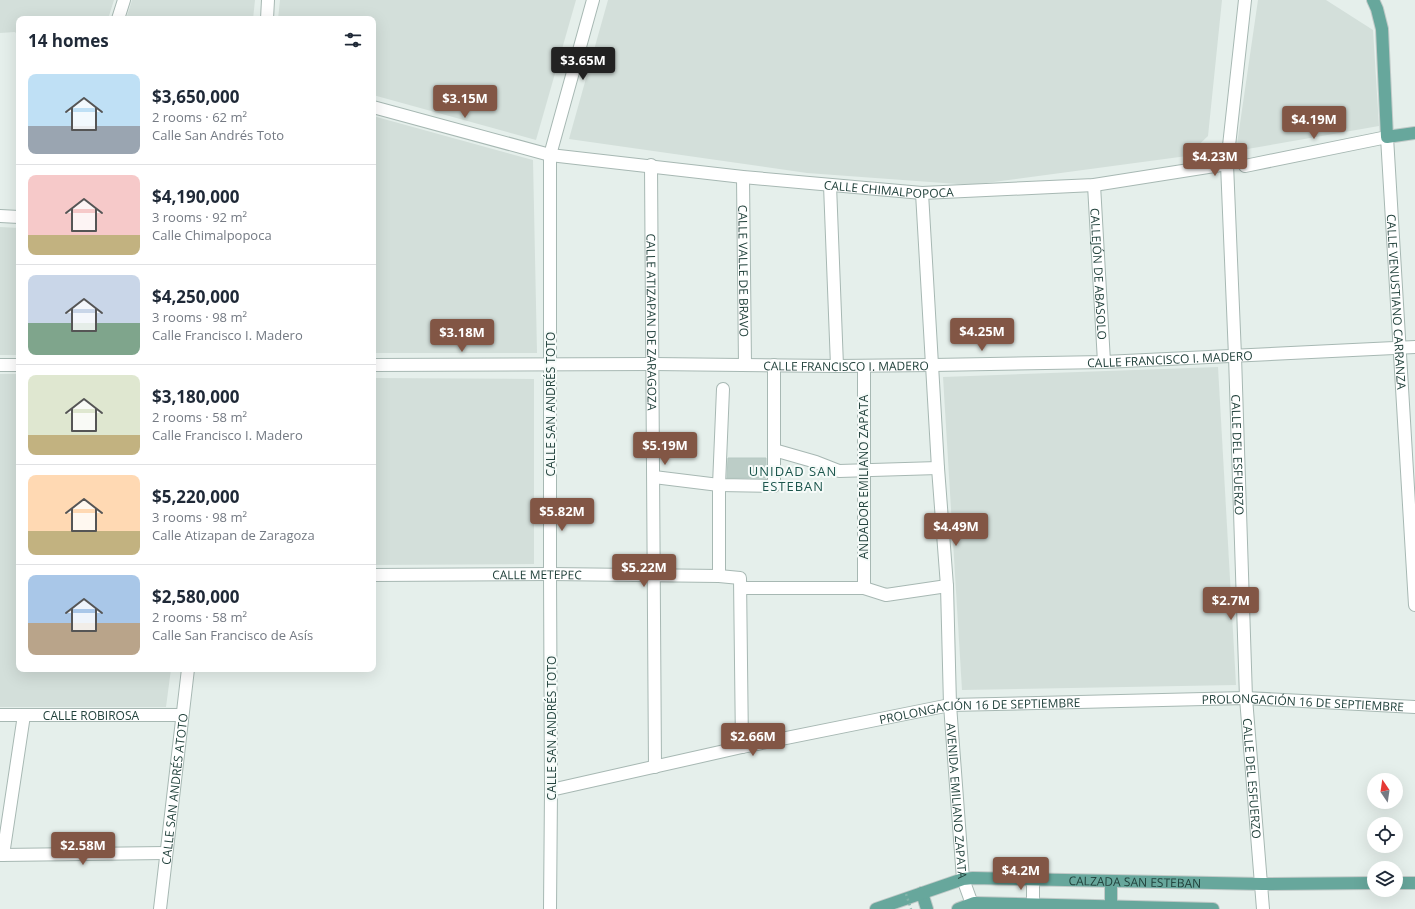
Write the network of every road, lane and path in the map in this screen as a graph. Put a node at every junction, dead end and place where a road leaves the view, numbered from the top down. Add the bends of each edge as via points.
1 (124, 0) edge
2 (268, 0) edge
3 (593, 0) edge
4 (1245, 0) edge
5 (1373, 0) edge
6 (119, 16) edge
7 (267, 16) edge
8 (376, 108) edge
9 (1415, 133) edge
10 (1388, 137) junction
11 (550, 155) junction
12 (1227, 164) junction
13 (651, 165) junction
14 (1245, 166) dead end
15 (743, 176) junction
16 (830, 185) junction
17 (1094, 185) junction
18 (922, 193) junction
19 (0, 216) edge
20 (16, 217) edge
21 (1415, 347) edge
22 (1400, 348) junction
23 (1235, 356) junction
24 (1104, 362) junction
25 (653, 364) junction
26 (0, 365) edge
27 (16, 365) edge
28 (376, 365) edge
29 (550, 365) junction
30 (745, 365) junction
31 (774, 365) junction
32 (933, 365) junction
33 (837, 366) junction
34 (864, 366) junction
35 (723, 389) dead end
36 (774, 450) junction
37 (938, 468) junction
38 (863, 470) junction
39 (654, 478) junction
40 (718, 485) junction
41 (550, 574) junction
42 (376, 575) edge
43 (653, 576) junction
44 (719, 576) junction
45 (948, 586) junction
46 (741, 588) junction
47 (864, 588) junction
48 (1415, 606) edge
49 (188, 672) edge
50 (1246, 698) junction
51 (950, 704) junction
52 (1415, 707) edge
53 (0, 715) edge
54 (24, 715) junction
55 (182, 715) junction
56 (742, 747) junction
57 (655, 767) junction
58 (551, 790) junction
59 (166, 853) junction
60 (1, 855) edge
61 (963, 879) junction
62 (1033, 880) junction
63 (1111, 882) junction
64 (1367, 883) edge
65 (1403, 883) edge
66 (1415, 883) edge
67 (1262, 884) junction
68 (906, 894) dead end
69 (922, 894) junction
70 (972, 904) junction
71 (1031, 907) edge
72 (1111, 907) junction
73 (160, 909) edge
74 (550, 909) edge
75 (876, 909) edge
76 (911, 909) edge
77 (927, 909) edge
78 (958, 909) edge
79 (1213, 909) edge
80 (1263, 909) edge

1 - 6 street
2 - 7 street
3 - 11 street, CALLE SAN ANDRÉS TOTO
4 - 12 street, CALLE DEL ESFUERZO
5 - 10 main road, CALLE VENUSTIANO CARRANZA via 1382,29
8 - 11 street, CALLE CHIMALPOPOCA
9 - 10 main road
10 - 14 street
10 - 22 street, CALLE VENUSTIANO CARRANZA
11 - 13 street, CALLE CHIMALPOPOCA
11 - 29 street, CALLE SAN ANDRÉS TOTO
12 - 17 street, CALLE CHIMALPOPOCA
12 - 23 street, CALLE DEL ESFUERZO
13 - 15 street, CALLE CHIMALPOPOCA
13 - 25 street, CALLE ATIZAPAN DE ZARAGOZA
15 - 16 street, CALLE CHIMALPOPOCA
15 - 30 street, CALLE VALLE DE BRAVO
16 - 18 street, CALLE CHIMALPOPOCA
16 - 33 street
17 - 18 street, CALLE CHIMALPOPOCA
17 - 24 street, CALLEJÓN DE ABASOLO
18 - 32 street, AVENIDA EMILIANO ZAPATA
19 - 20 street
21 - 22 street, CALLE FRANCISCO I. MADERO
22 - 23 street, CALLE FRANCISCO I. MADERO
22 - 48 street, CALLE VENUSTIANO CARRANZA
23 - 24 street, CALLE FRANCISCO I. MADERO
23 - 50 street, CALLE DEL ESFUERZO
24 - 32 street, CALLE FRANCISCO I. MADERO
25 - 29 street, CALLE FRANCISCO I. MADERO
25 - 30 street, CALLE FRANCISCO I. MADERO
25 - 39 street, CALLE ATIZAPAN DE ZARAGOZA
26 - 27 street
28 - 29 street, CALLE FRANCISCO I. MADERO
29 - 41 street, CALLE SAN ANDRÉS TOTO
30 - 31 street, CALLE FRANCISCO I. MADERO
31 - 33 street, CALLE FRANCISCO I. MADERO
31 - 36 street
32 - 34 street, CALLE FRANCISCO I. MADERO
32 - 37 street, AVENIDA EMILIANO ZAPATA
33 - 34 street, CALLE FRANCISCO I. MADERO
34 - 38 street, ANDADOR EMILIANO ZAPATA
35 - 40 street
36 - 38 street via 839,471
36 - 40 street via 774,486
37 - 38 street
37 - 45 street, AVENIDA EMILIANO ZAPATA
38 - 47 street, ANDADOR EMILIANO ZAPATA
39 - 40 street
39 - 43 street, CALLE ATIZAPAN DE ZARAGOZA
40 - 44 street
41 - 42 street, CALLE METEPEC
41 - 43 street, CALLE METEPEC
41 - 58 street, CALLE SAN ANDRÉS TOTO
43 - 44 street, CALLE METEPEC
43 - 57 street, CALLE ATIZAPAN DE ZARAGOZA
44 - 46 street, CALLE METEPEC via 740,578
45 - 47 street via 886,595
45 - 51 street, AVENIDA EMILIANO ZAPATA
46 - 47 street
46 - 56 street
49 - 55 street, CALLE SAN ANDRÉS ATOTO
50 - 51 street, PROLONGACIÓN 16 DE SEPTIEMBRE
50 - 52 street, PROLONGACIÓN 16 DE SEPTIEMBRE
50 - 67 street, CALLE DEL ESFUERZO
51 - 56 street, PROLONGACIÓN 16 DE SEPTIEMBRE
51 - 61 street, AVENIDA EMILIANO ZAPATA
53 - 54 street, CALLE ROBIROSA
54 - 55 street, CALLE ROBIROSA
54 - 60 street
55 - 59 street, CALLE SAN ANDRÉS ATOTO
56 - 57 street, PROLONGACIÓN 16 DE SEPTIEMBRE
57 - 58 street, PROLONGACIÓN 16 DE SEPTIEMBRE
58 - 74 street, CALLE SAN ANDRÉS TOTO
59 - 60 street
59 - 73 street, CALLE SAN ANDRÉS ATOTO
61 - 62 main road, CALZADA SAN ESTEBAN
61 - 69 main road, CALZADA SAN ESTEBAN
61 - 70 street, AVENIDA EMILIANO ZAPATA
62 - 63 main road, CALZADA SAN ESTEBAN
62 - 71 street
63 - 67 main road, CALZADA SAN ESTEBAN
63 - 72 main road
64 - 67 main road, CALZADA SAN ESTEBAN
65 - 66 main road
67 - 80 street, CALLE DEL ESFUERZO
68 - 76 path, bridge
69 - 75 main road, CALZADA SAN ESTEBAN
69 - 77 main road
70 - 71 main road, CALZADA SAN ESTEBAN
70 - 78 main road, CALZADA SAN ESTEBAN
71 - 72 main road, CALZADA SAN ESTEBAN
72 - 79 main road, CALZADA SAN ESTEBAN

